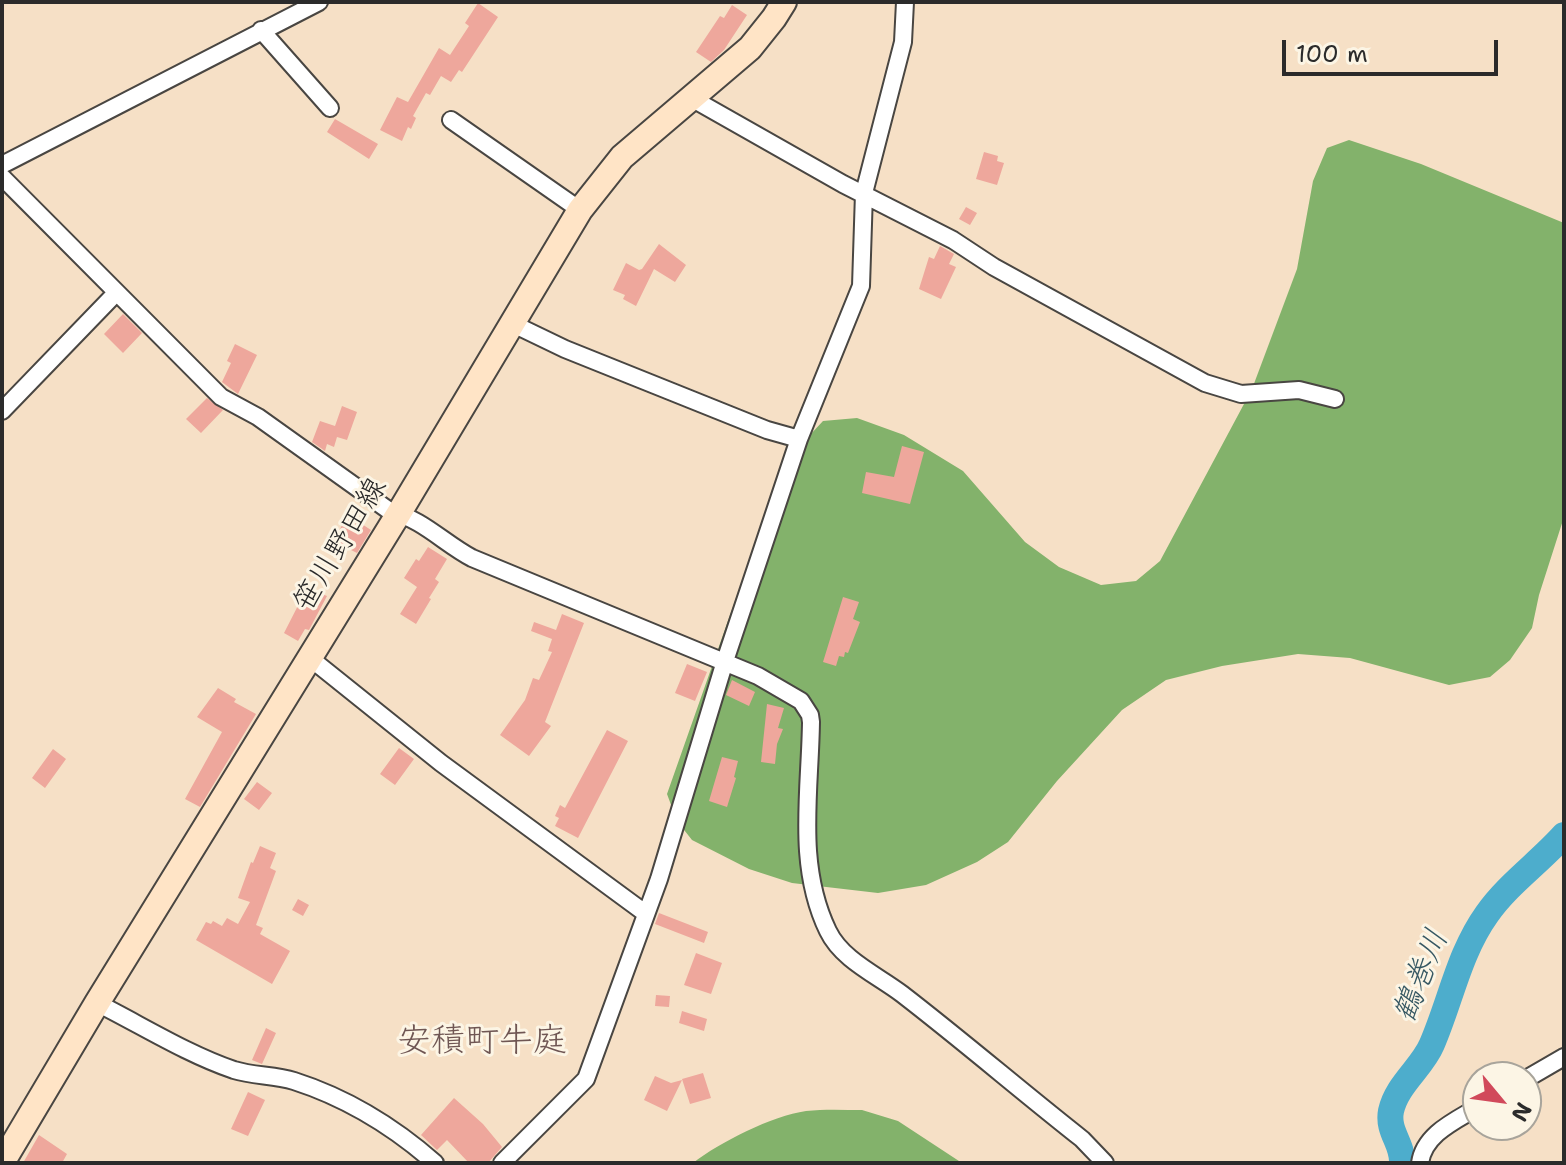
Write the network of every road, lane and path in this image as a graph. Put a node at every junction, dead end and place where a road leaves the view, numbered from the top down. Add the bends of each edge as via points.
1 (319, 2) edge
2 (784, 2) edge
3 (905, 2) edge
4 (261, 30) junction
5 (693, 99) junction
6 (330, 108) dead end
7 (451, 120) dead end
8 (2, 165) edge
9 (2, 177) edge
10 (864, 193) junction
11 (580, 210) junction
12 (116, 293) junction
13 (511, 323) junction
14 (1335, 399) dead end
15 (2, 411) edge
16 (799, 439) junction
17 (399, 513) junction
18 (310, 658) junction
19 (725, 661) junction
20 (645, 913) junction
21 (97, 1003) junction
22 (1564, 1057) edge
23 (1542, 1070) edge
24 (1462, 1118) edge
25 (2, 1163) edge
26 (435, 1163) edge
27 (502, 1163) edge
28 (1105, 1163) edge
29 (1420, 1163) edge

1 - 4 street
2 - 5 street, 笹川野田線 via 750,48
3 - 10 street via 901,52
4 - 6 street
4 - 8 street
5 - 10 street
5 - 11 street, 笹川野田線 via 622,157
7 - 11 street
9 - 12 street
10 - 14 street via 1205,383 1241,394 1299,390
10 - 16 street via 861,286
11 - 13 street, 笹川野田線
12 - 15 street
12 - 17 street via 221,397
13 - 16 street
13 - 17 street, 笹川野田線
16 - 19 street
17 - 18 street, 笹川野田線
17 - 19 street via 472,558
18 - 20 street via 441,763
18 - 21 street, 笹川野田線
19 - 20 street
19 - 28 street via 793,695 810,715 805,838 818,905 833,940
20 - 27 street via 586,1079
21 - 25 street, 笹川野田線
21 - 26 street via 224,1066 291,1080 352,1104
22 - 23 street
24 - 29 street via 1433,1137

